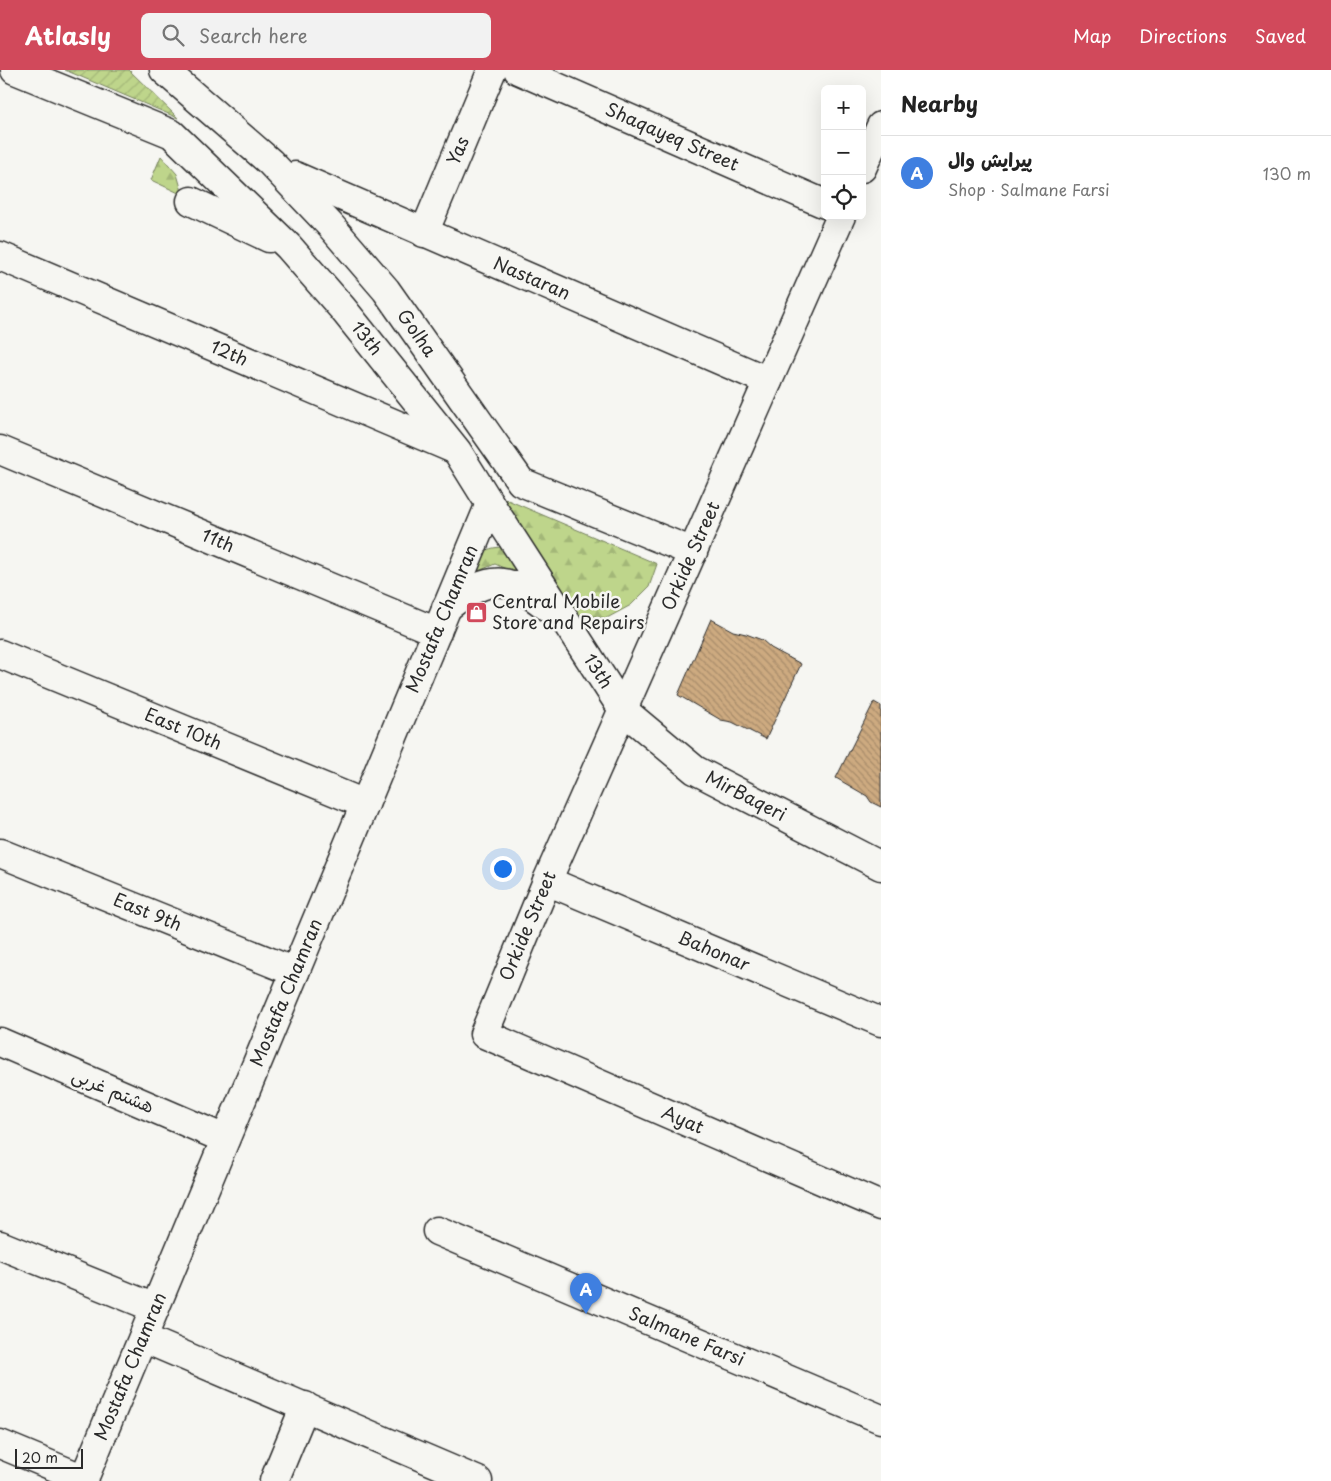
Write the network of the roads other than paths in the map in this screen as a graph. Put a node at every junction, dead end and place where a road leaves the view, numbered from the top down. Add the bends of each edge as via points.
1 (15, 70) edge
2 (164, 70) edge
3 (492, 70) edge
4 (518, 70) edge
5 (881, 126) edge
6 (866, 159) edge
7 (295, 176) dead end
8 (191, 201) dead end
9 (821, 202) edge
10 (839, 220) edge
11 (424, 233) junction
12 (289, 247) junction
13 (0, 256) edge
14 (768, 380) junction
15 (0, 450) edge
16 (457, 451) junction
17 (490, 504) junction
18 (692, 552) junction
19 (442, 620) junction
20 (566, 622) junction
21 (0, 654) edge
22 (623, 710) junction
23 (365, 804) junction
24 (0, 853) edge
25 (881, 866) edge
26 (547, 881) junction
27 (295, 972) junction
28 (881, 1022) edge
29 (484, 1034) joint
30 (0, 1042) edge
31 (225, 1139) junction
32 (881, 1206) edge
33 (437, 1231) dead end
34 (0, 1245) edge
35 (155, 1308) junction
36 (143, 1338) junction
37 (306, 1406) junction
38 (881, 1419) edge
39 (0, 1444) edge
40 (83, 1480) edge
41 (274, 1481) edge
42 (478, 1481) edge

1 - 12 street, 13th via 172,134
2 - 18 street, Golha via 270,162 330,225 386,290 521,482
3 - 11 street, Yas
4 - 9 street, Shaqayeq Street
5 - 6 street
7 - 11 street, Nastaran
8 - 12 street
10 - 14 street, Orkide Street
11 - 14 street, Nastaran
12 - 16 street, 13th
13 - 16 street, 12th
14 - 18 street, Orkide Street
15 - 19 street, 11th
16 - 17 street, 13th
17 - 19 street, Mostafa Chamran
17 - 20 street, 13th
18 - 22 street, Orkide Street
19 - 20 street via 468,592 485,584 506,582 532,595
19 - 23 street, Mostafa Chamran
20 - 22 street, 13th
21 - 23 street, East 10th
22 - 25 street, MirBaqeri via 695,770
22 - 26 street, Orkide Street
23 - 27 street, Mostafa Chamran
24 - 27 street, East 9th
26 - 28 street, Bahonar
26 - 29 street, Orkide Street
27 - 31 street, Mostafa Chamran
29 - 32 street, Ayat
30 - 31 street, هشتم غربی
31 - 35 street, Mostafa Chamran
33 - 38 street, Salmane Farsi
34 - 35 street
35 - 36 street, Mostafa Chamran
36 - 37 street
36 - 40 street, Mostafa Chamran
37 - 41 street
37 - 42 street
39 - 40 street

